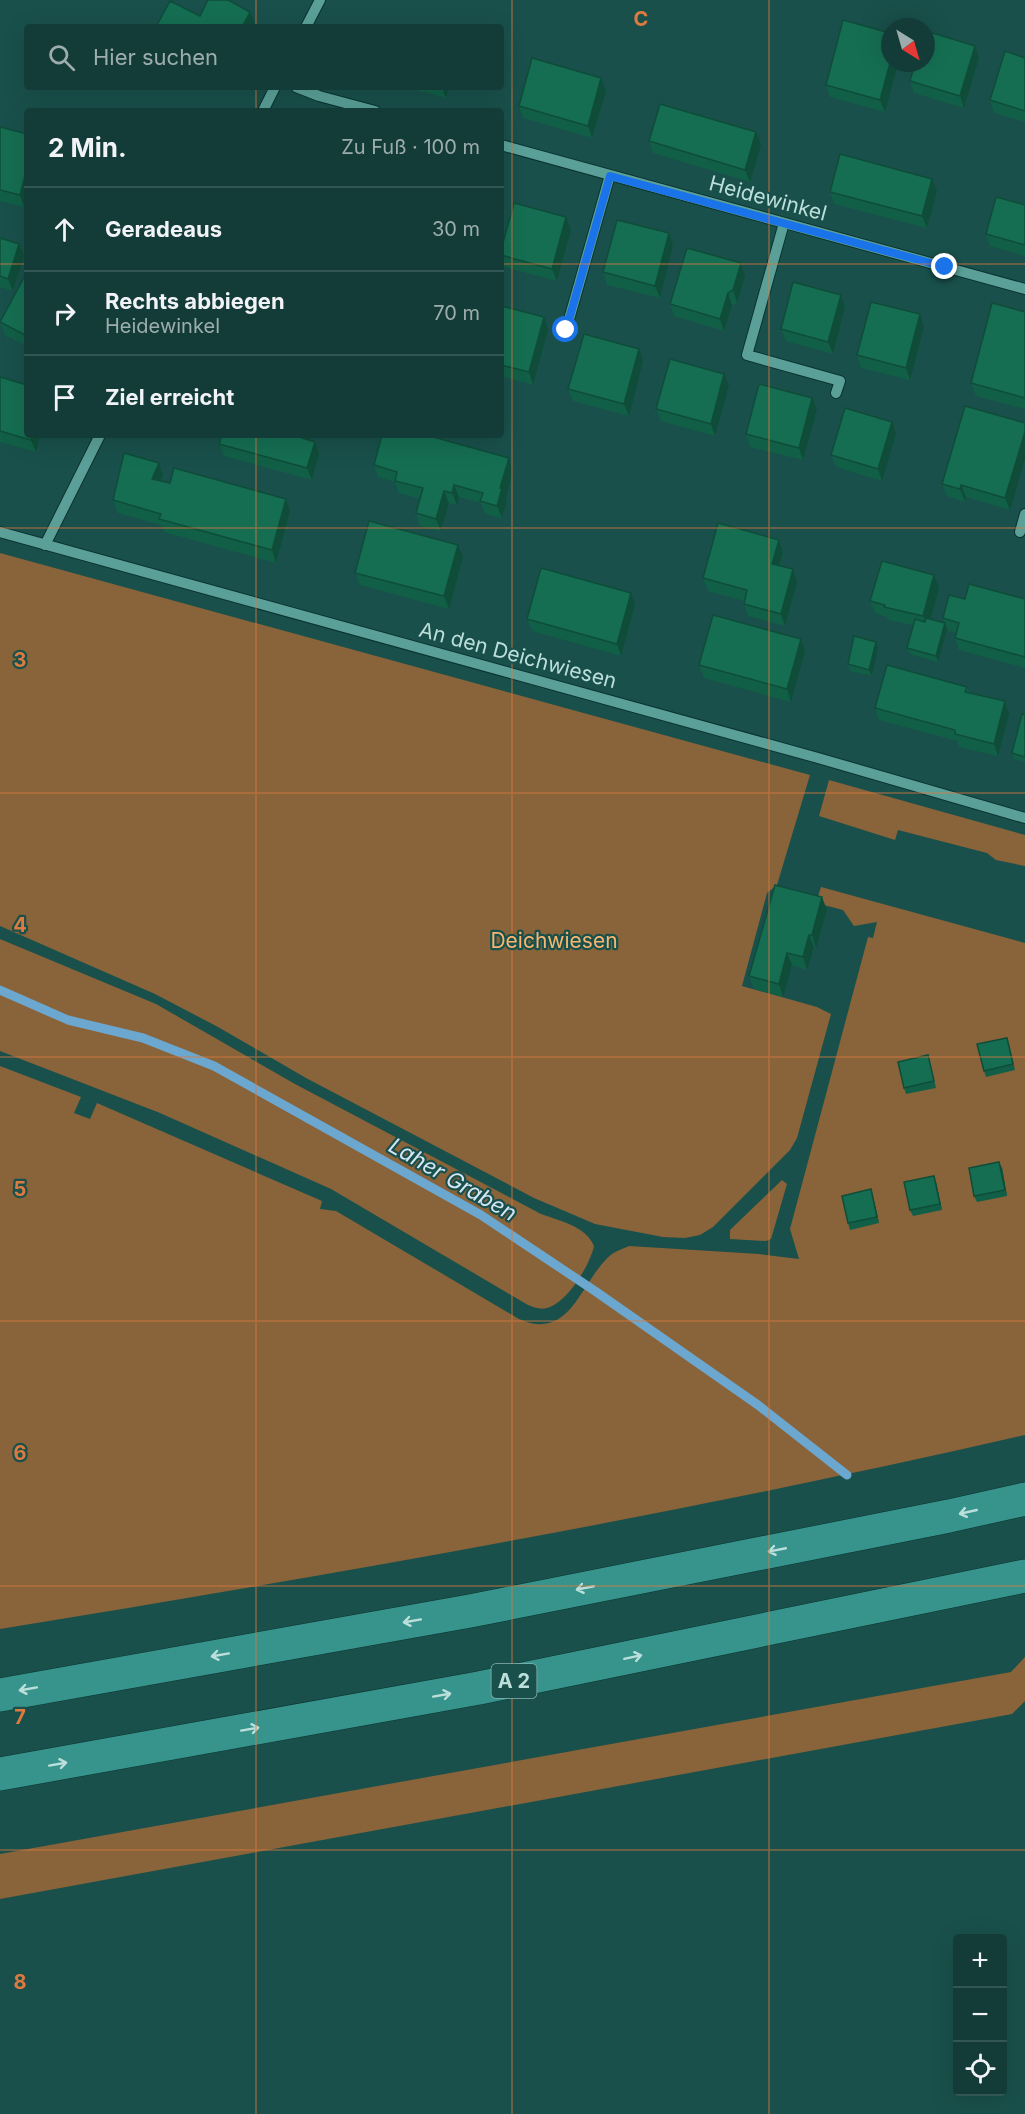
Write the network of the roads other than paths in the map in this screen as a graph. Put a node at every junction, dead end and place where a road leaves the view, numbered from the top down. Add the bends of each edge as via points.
1 (320, 0) edge
2 (308, 24) edge
3 (274, 90) edge
4 (306, 90) edge
5 (264, 108) edge
6 (365, 108) edge
7 (504, 147) edge
8 (610, 176) junction
9 (784, 223) junction
10 (1025, 289) edge
11 (566, 330) dead end
12 (836, 393) dead end
13 (98, 438) edge
14 (1025, 514) edge
15 (0, 532) edge
16 (1020, 532) dead end
17 (45, 545) junction
18 (1025, 818) edge
19 (1025, 1499) edge
20 (1025, 1576) edge
21 (0, 1695) edge
22 (0, 1774) edge

1 - 2 street
3 - 5 street
4 - 6 street
7 - 8 street, Heidewinkel
8 - 9 street, Heidewinkel
8 - 11 street
9 - 10 street, Heidewinkel
9 - 12 street via 747,355 840,381
13 - 17 street
14 - 16 street
15 - 17 street, An den Deichwiesen
17 - 18 street, An den Deichwiesen
19 -> 21 highway via 470,1611
22 -> 20 highway, A 2 via 479,1688

